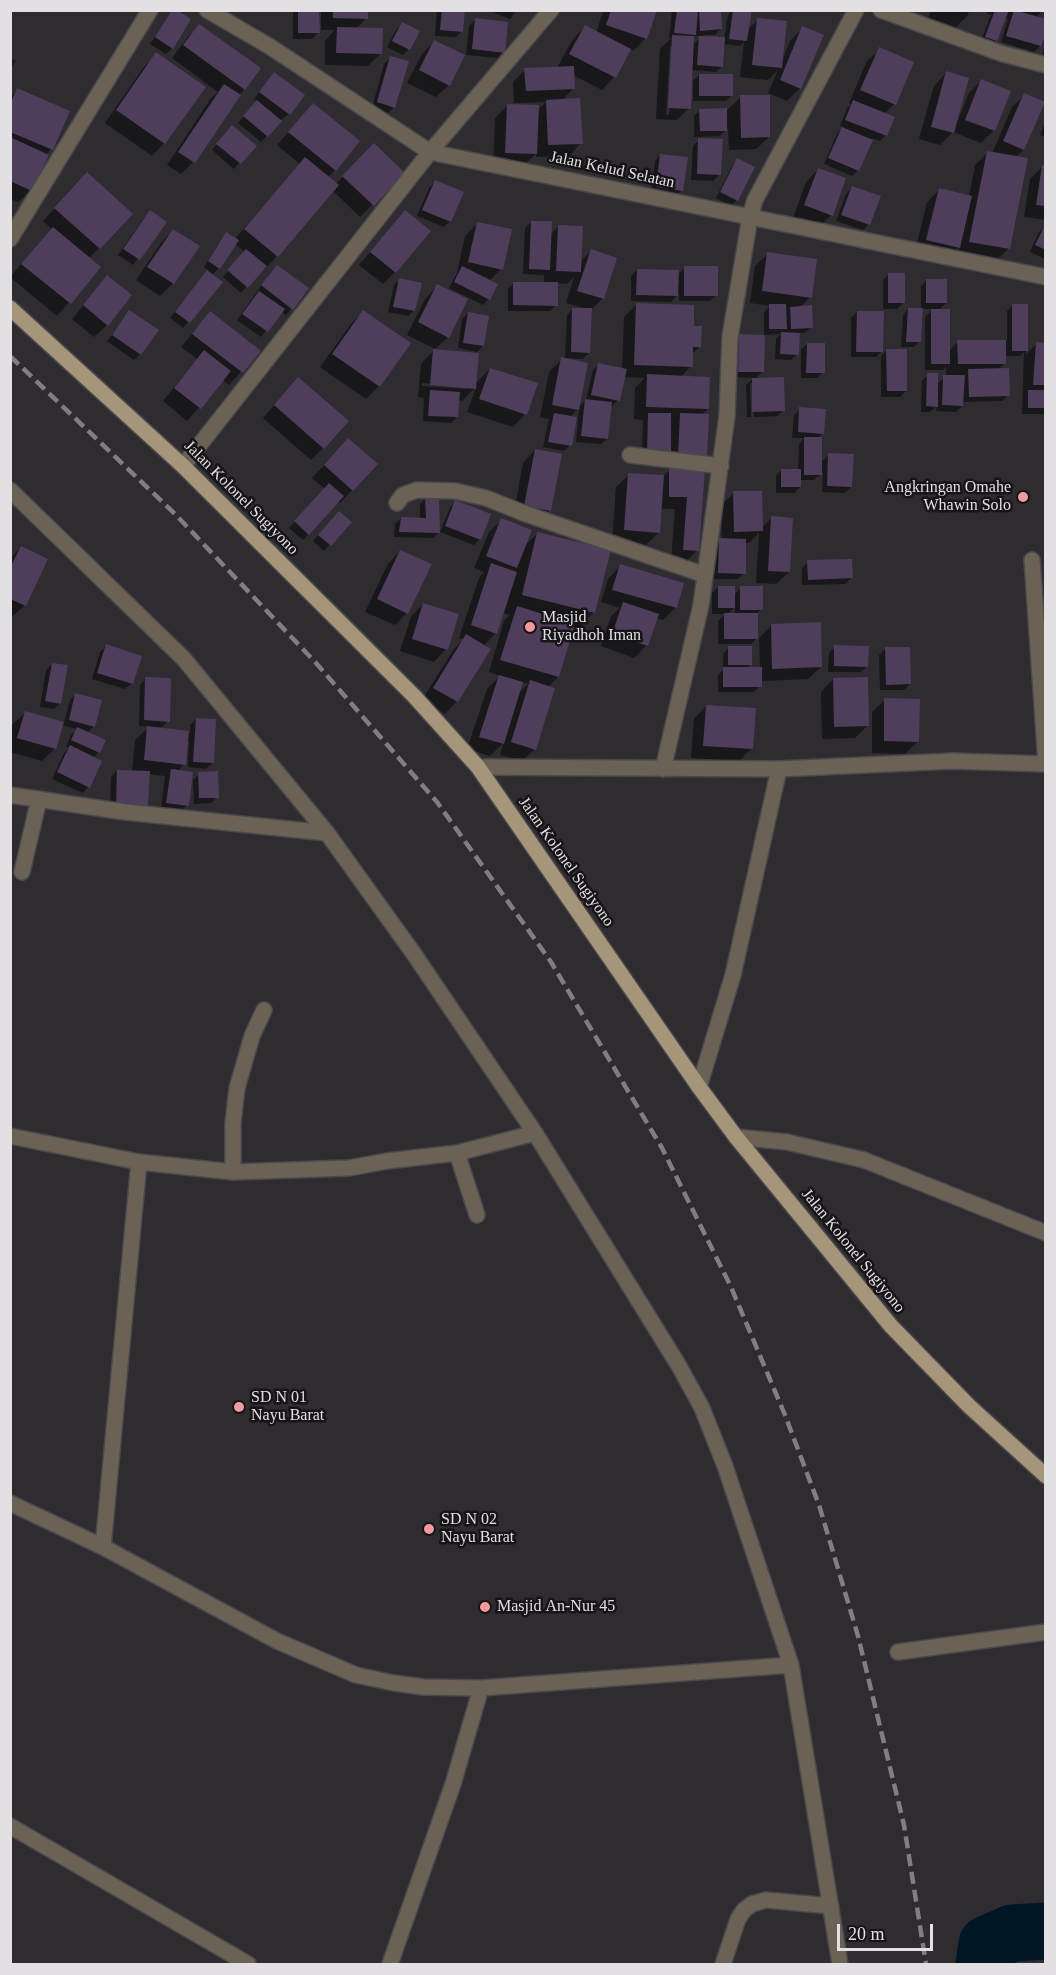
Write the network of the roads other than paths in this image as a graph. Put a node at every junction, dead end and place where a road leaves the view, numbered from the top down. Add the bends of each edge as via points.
1 (150, 10) edge
2 (207, 10) edge
3 (551, 10) edge
4 (856, 10) edge
5 (888, 13) edge
6 (1046, 65) edge
7 (430, 152) junction
8 (755, 218) junction
9 (10, 239) edge
10 (1046, 277) edge
11 (10, 308) edge
12 (630, 454) dead end
13 (183, 466) junction
14 (721, 466) junction
15 (10, 490) edge
16 (397, 503) dead end
17 (1032, 560) dead end
18 (705, 574) junction
19 (1046, 763) edge
20 (478, 767) junction
21 (663, 769) junction
22 (779, 769) junction
23 (10, 795) edge
24 (39, 799) junction
25 (327, 833) junction
26 (22, 872) dead end
27 (264, 1010) dead end
28 (699, 1087) junction
29 (535, 1133) junction
30 (10, 1137) edge
31 (736, 1137) junction
32 (457, 1153) junction
33 (140, 1162) junction
34 (233, 1172) junction
35 (477, 1215) dead end
36 (1046, 1233) edge
37 (1046, 1476) edge
38 (10, 1503) edge
39 (103, 1547) junction
40 (1046, 1632) edge
41 (898, 1652) dead end
42 (791, 1665) junction
43 (481, 1688) junction
44 (10, 1826) edge
45 (831, 1906) junction
46 (248, 1965) edge
47 (390, 1965) edge
48 (723, 1965) edge
49 (840, 1965) edge

1 - 9 street
2 - 7 street, Jalan Kelud Selatan
3 - 7 street
4 - 8 street via 755,200
5 - 6 street
7 - 8 street, Jalan Kelud Selatan
7 - 13 street
8 - 10 street, Jalan Kelud Selatan
8 - 14 street via 730,337
11 - 13 main road, Jalan Kolonel Sugiyono
12 - 14 street
13 - 20 main road, Jalan Kolonel Sugiyono via 414,696
14 - 18 street
15 - 25 street via 184,659
16 - 18 street via 403,495 417,490 455,491 486,498
17 - 19 street
18 - 21 street
19 - 22 street via 953,761
20 - 21 street
20 - 28 main road, Jalan Kolonel Sugiyono
21 - 22 street
22 - 28 street via 733,975
23 - 24 street
24 - 25 street
24 - 26 street
25 - 29 street
27 - 34 street via 237,1088
28 - 31 main road, Jalan Kolonel Sugiyono
29 - 32 street
29 - 42 street via 702,1408
30 - 33 street
31 - 36 street via 787,1142 864,1160
31 - 37 main road, Jalan Kolonel Sugiyono via 891,1326 969,1406
32 - 34 street via 349,1168
32 - 35 street
33 - 34 street
33 - 39 street
38 - 39 street
39 - 43 street via 277,1641 356,1675 423,1687
40 - 41 street
42 - 43 street
42 - 45 street
43 - 47 street via 453,1784
44 - 46 street
45 - 48 street via 766,1900 752,1904 738,1919
45 - 49 street

